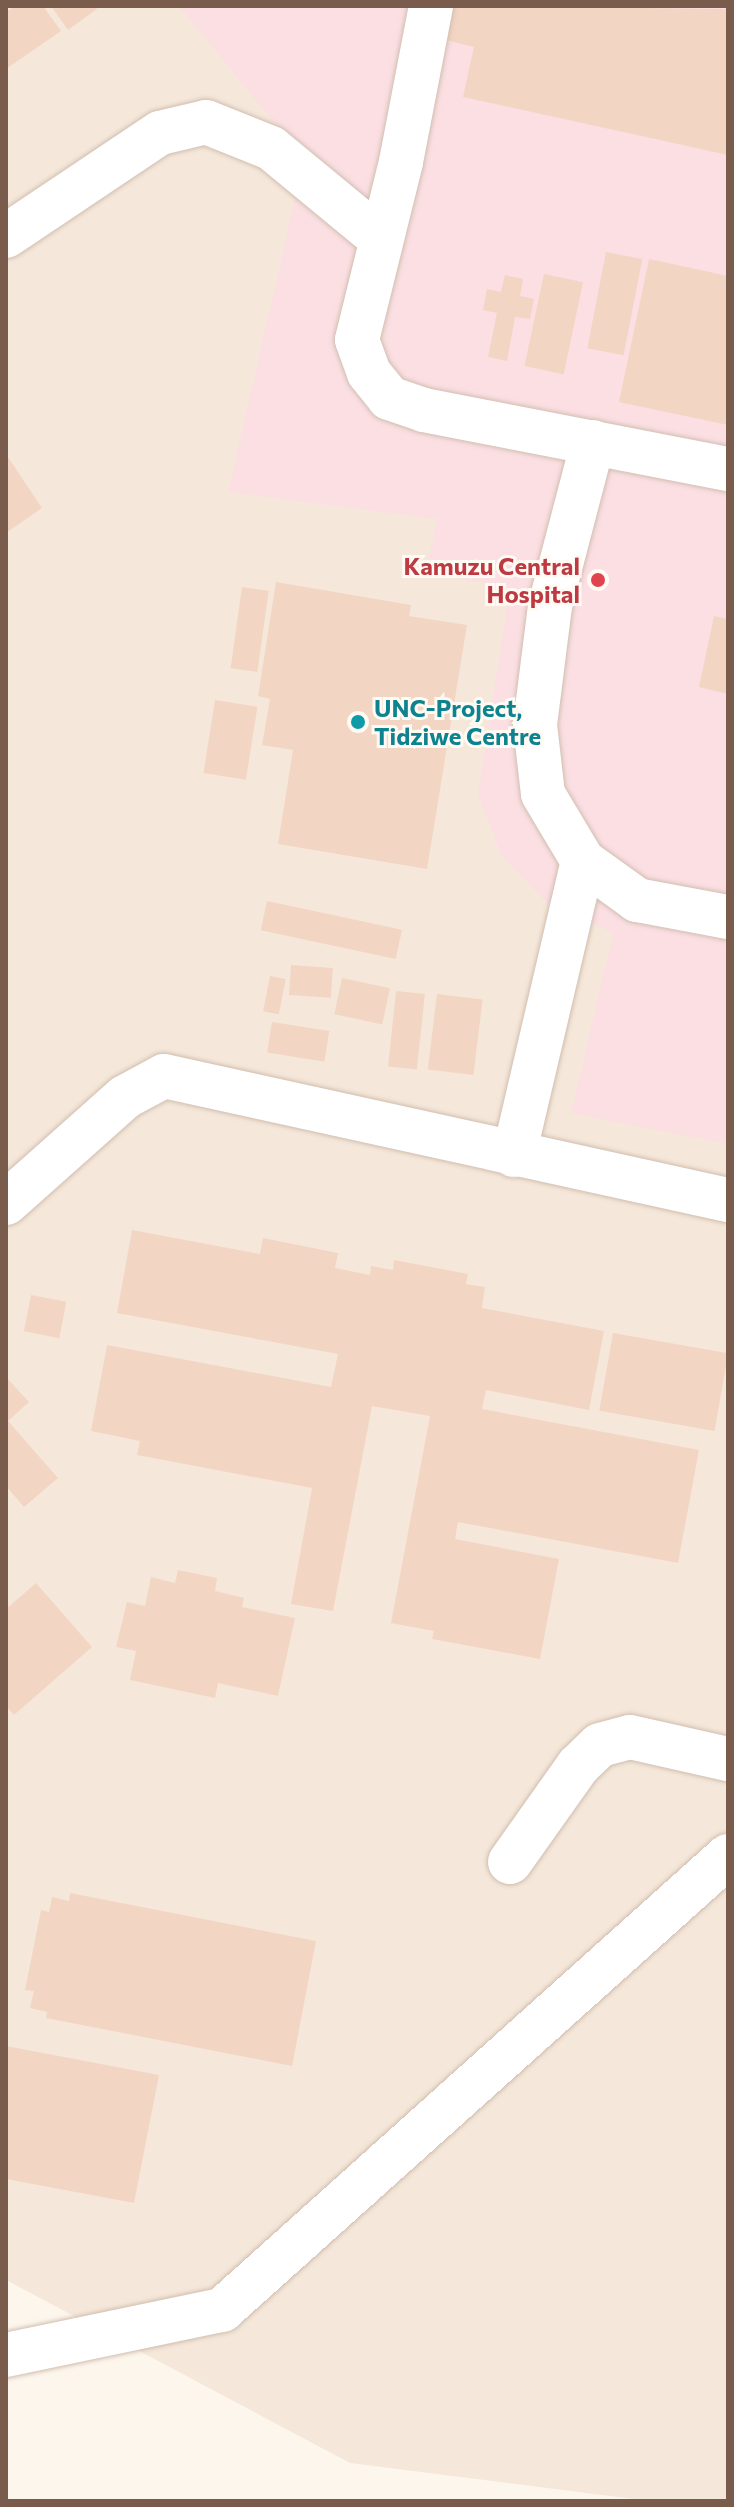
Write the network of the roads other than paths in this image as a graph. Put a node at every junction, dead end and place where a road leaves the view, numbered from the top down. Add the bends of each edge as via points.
1 (431, 6) edge
2 (6, 236) edge
3 (380, 238) junction
4 (593, 442) junction
5 (728, 469) edge
6 (583, 861) junction
7 (728, 917) edge
8 (514, 1155) junction
9 (728, 1200) edge
10 (6, 1203) edge
11 (728, 1759) edge
12 (728, 1856) edge
13 (510, 1862) dead end
14 (6, 2355) edge

1 - 3 lane
2 - 3 lane via 160,133 206,122 271,148
3 - 4 lane via 357,340 369,373 389,398 424,410
4 - 5 lane
4 - 6 lane via 550,606 535,725 543,794
6 - 7 lane via 637,900
6 - 8 lane
8 - 9 lane
8 - 10 lane via 164,1076 125,1097
11 - 13 lane via 630,1737 600,1745 578,1766
12 - 14 lane via 222,2310

